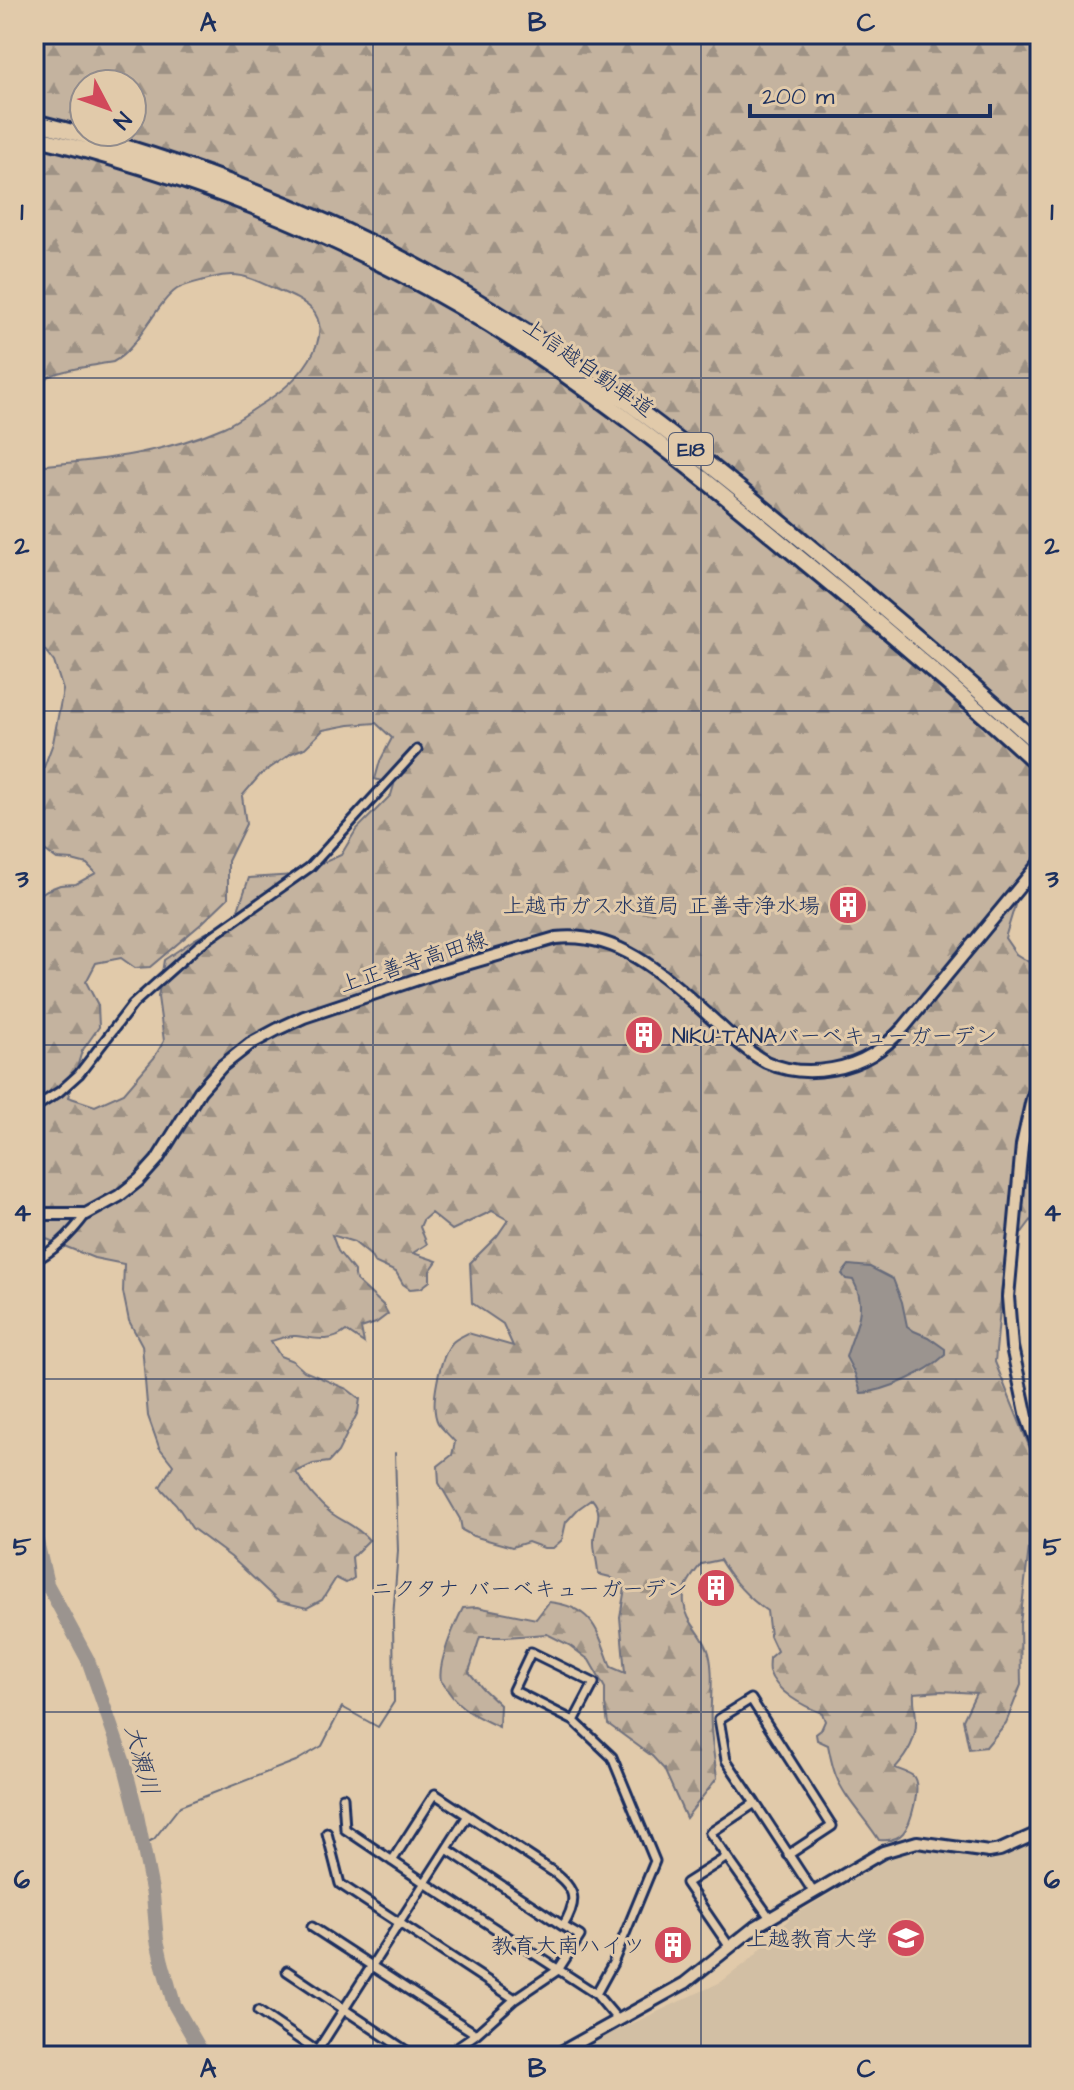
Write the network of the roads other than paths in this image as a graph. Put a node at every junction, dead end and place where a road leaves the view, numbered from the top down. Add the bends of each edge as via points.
1 (34, 122) edge
2 (34, 137) edge
3 (202, 180) junction
4 (1006, 725) junction
5 (1040, 746) edge
6 (417, 750) dead end
7 (1040, 766) edge
8 (1040, 862) edge
9 (1040, 1079) edge
10 (34, 1108) edge
11 (34, 1214) edge
12 (86, 1214) junction
13 (34, 1261) edge
14 (1040, 1453) edge
15 (574, 1721) junction
16 (343, 1797) dead end
17 (755, 1803) junction
18 (467, 1817) junction
19 (1040, 1832) edge
20 (327, 1833) dead end
21 (447, 1849) junction
22 (788, 1855) junction
23 (727, 1857) junction
24 (392, 1861) junction
25 (425, 1883) junction
26 (814, 1893) junction
27 (770, 1918) junction
28 (399, 1923) junction
29 (563, 1926) junction
30 (312, 1927) dead end
31 (729, 1946) junction
32 (372, 1966) junction
33 (558, 1970) junction
34 (287, 1971) dead end
35 (596, 1994) junction
36 (515, 1999) junction
37 (345, 2009) junction
38 (258, 2011) dead end
39 (618, 2020) junction
40 (476, 2034) junction
41 (319, 2054) edge
42 (414, 2056) edge
43 (444, 2056) edge
44 (554, 2056) edge

1 - 3 highway, 上信越自動車道 / E18 via 111,143
2 - 3 highway, 上信越自動車道 / E18
3 - 4 highway, 上信越自動車道 / E18 via 290,222 421,269 564,357 742,490 946,661
4 - 5 highway, 上信越自動車道 / E18
4 - 7 highway, 上信越自動車道 / E18
6 - 10 street via 310,867 198,946 133,1004 79,1074
8 - 12 main road, 上正善寺高田線 via 890,1043 860,1062 810,1072 768,1063 644,962 593,939 556,938 304,1017 250,1044 207,1083 139,1180
9 - 14 main road via 1022,1145 1008,1297 1012,1347
11 - 12 main road, 上正善寺高田線
12 - 13 street
15 - 15 street via 513,1690 531,1652 594,1683
15 - 35 street via 612,1757 655,1861
16 - 24 street via 345,1829
17 - 22 street
17 - 22 street via 726,1760 719,1719 751,1699 832,1826
17 - 23 street via 710,1833
18 - 21 street
18 - 24 street via 435,1794
18 - 29 street via 560,1877 574,1902
19 - 26 main road via 989,1852 917,1842 900,1846
20 - 28 street via 340,1884
21 - 25 street
21 - 29 street
22 - 26 street
23 - 27 street
23 - 31 street via 686,1883
24 - 25 street
25 - 28 street
25 - 33 street
26 - 27 main road
27 - 31 main road
28 - 32 street
28 - 36 street
29 - 33 street via 580,1936
30 - 32 street
31 - 39 main road via 685,1983
32 - 37 street
32 - 40 street
33 - 35 street
33 - 36 street
34 - 37 street
35 - 39 street
36 - 40 street
37 - 41 street
37 - 42 street
38 - 41 street
39 - 44 main road
40 - 43 street

